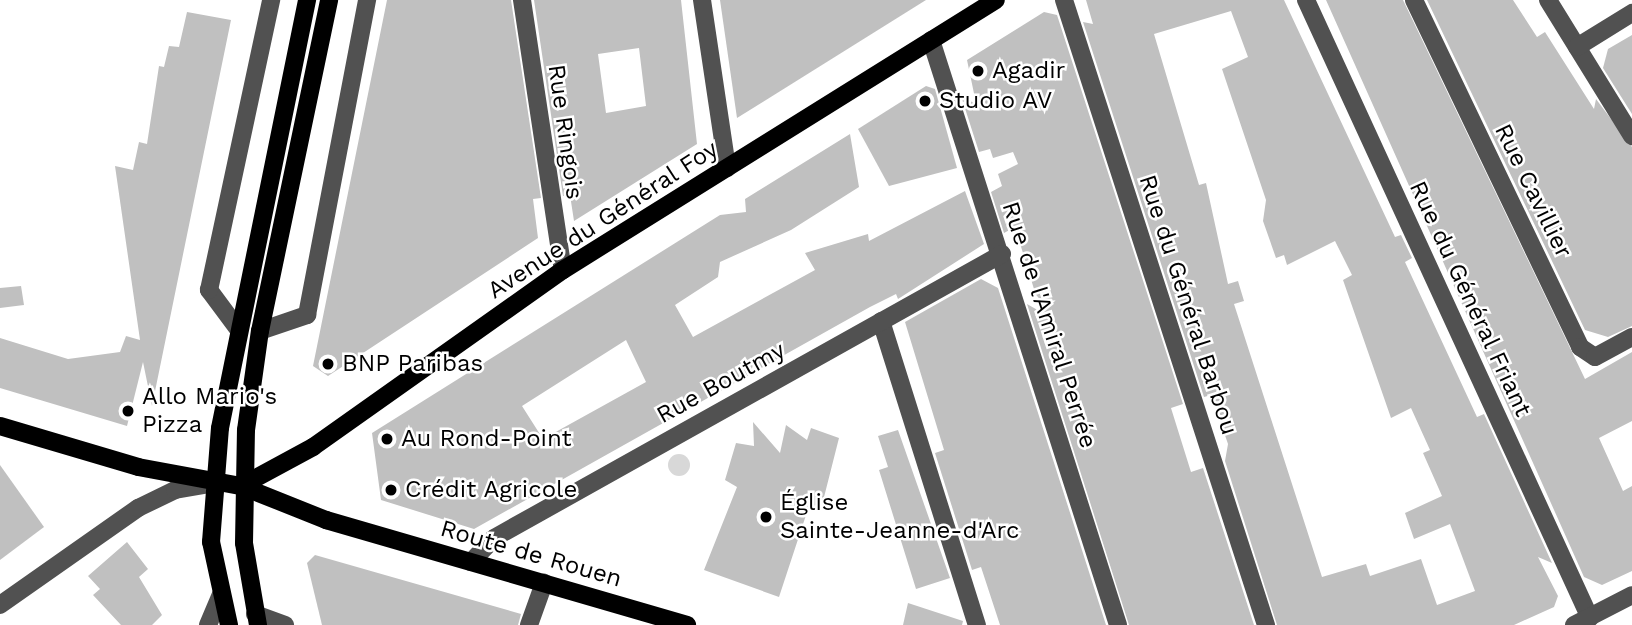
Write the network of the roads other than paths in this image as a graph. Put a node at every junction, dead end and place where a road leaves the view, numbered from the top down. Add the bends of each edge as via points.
1 (271, 0) edge
2 (307, 0) edge
3 (329, 0) edge
4 (367, 0) edge
5 (522, 0) edge
6 (702, 0) edge
7 (996, 0) edge
8 (1064, 0) edge
9 (1306, 0) edge
10 (1414, 0) edge
11 (1548, 0) edge
12 (1632, 13) edge
13 (931, 40) junction
14 (1577, 47) junction
15 (1632, 136) edge
16 (727, 168) junction
17 (1002, 254) junction
18 (563, 270) junction
19 (881, 321) junction
20 (238, 329) junction
21 (260, 331) junction
22 (1632, 337) edge
23 (0, 426) edge
24 (214, 483) junction
25 (241, 486) junction
26 (471, 562) junction
27 (544, 583) junction
28 (221, 595) junction
29 (1632, 595) edge
30 (0, 605) edge
31 (257, 619) edge
32 (1582, 622) edge
33 (208, 625) edge
34 (229, 625) edge
35 (285, 625) edge
36 (529, 625) edge
37 (687, 625) edge
38 (977, 625) edge
39 (1118, 625) edge
40 (1266, 625) edge

1 - 20 street via 209,290
2 - 20 main road
3 - 21 main road
4 - 21 street via 307,315
5 - 18 street, Rue Ringois
6 - 16 street
7 - 13 main road, Avenue du Général Foy
8 - 40 street, Rue du Général Barbou
9 - 32 street, Rue du Général Friant
10 - 22 street, Rue Cavillier via 1580,347 1595,357
11 - 14 street
12 - 14 street
13 - 16 main road, Avenue du Général Foy
13 - 17 street, Rue de l'Amiral Perrée
14 - 15 street
16 - 18 main road, Avenue du Général Foy
17 - 19 street, Rue Boutmy
17 - 39 street, Rue de l'Amiral Perrée
18 - 25 main road, Avenue du Général Foy via 313,447
19 - 26 street, Rue Boutmy via 494,538
19 - 38 street
20 - 24 main road
21 - 25 main road
23 - 24 main road, Route de Rouen
24 - 25 main road, Route de Rouen
24 - 28 main road via 211,542
24 - 30 street via 175,490 138,508
25 - 26 main road, Route de Rouen via 326,520
25 - 31 main road
26 - 27 main road, Route de Rouen
27 - 36 street
27 - 37 main road, Route de Rouen
28 - 33 street
28 - 34 main road
29 - 32 street
31 - 35 street

